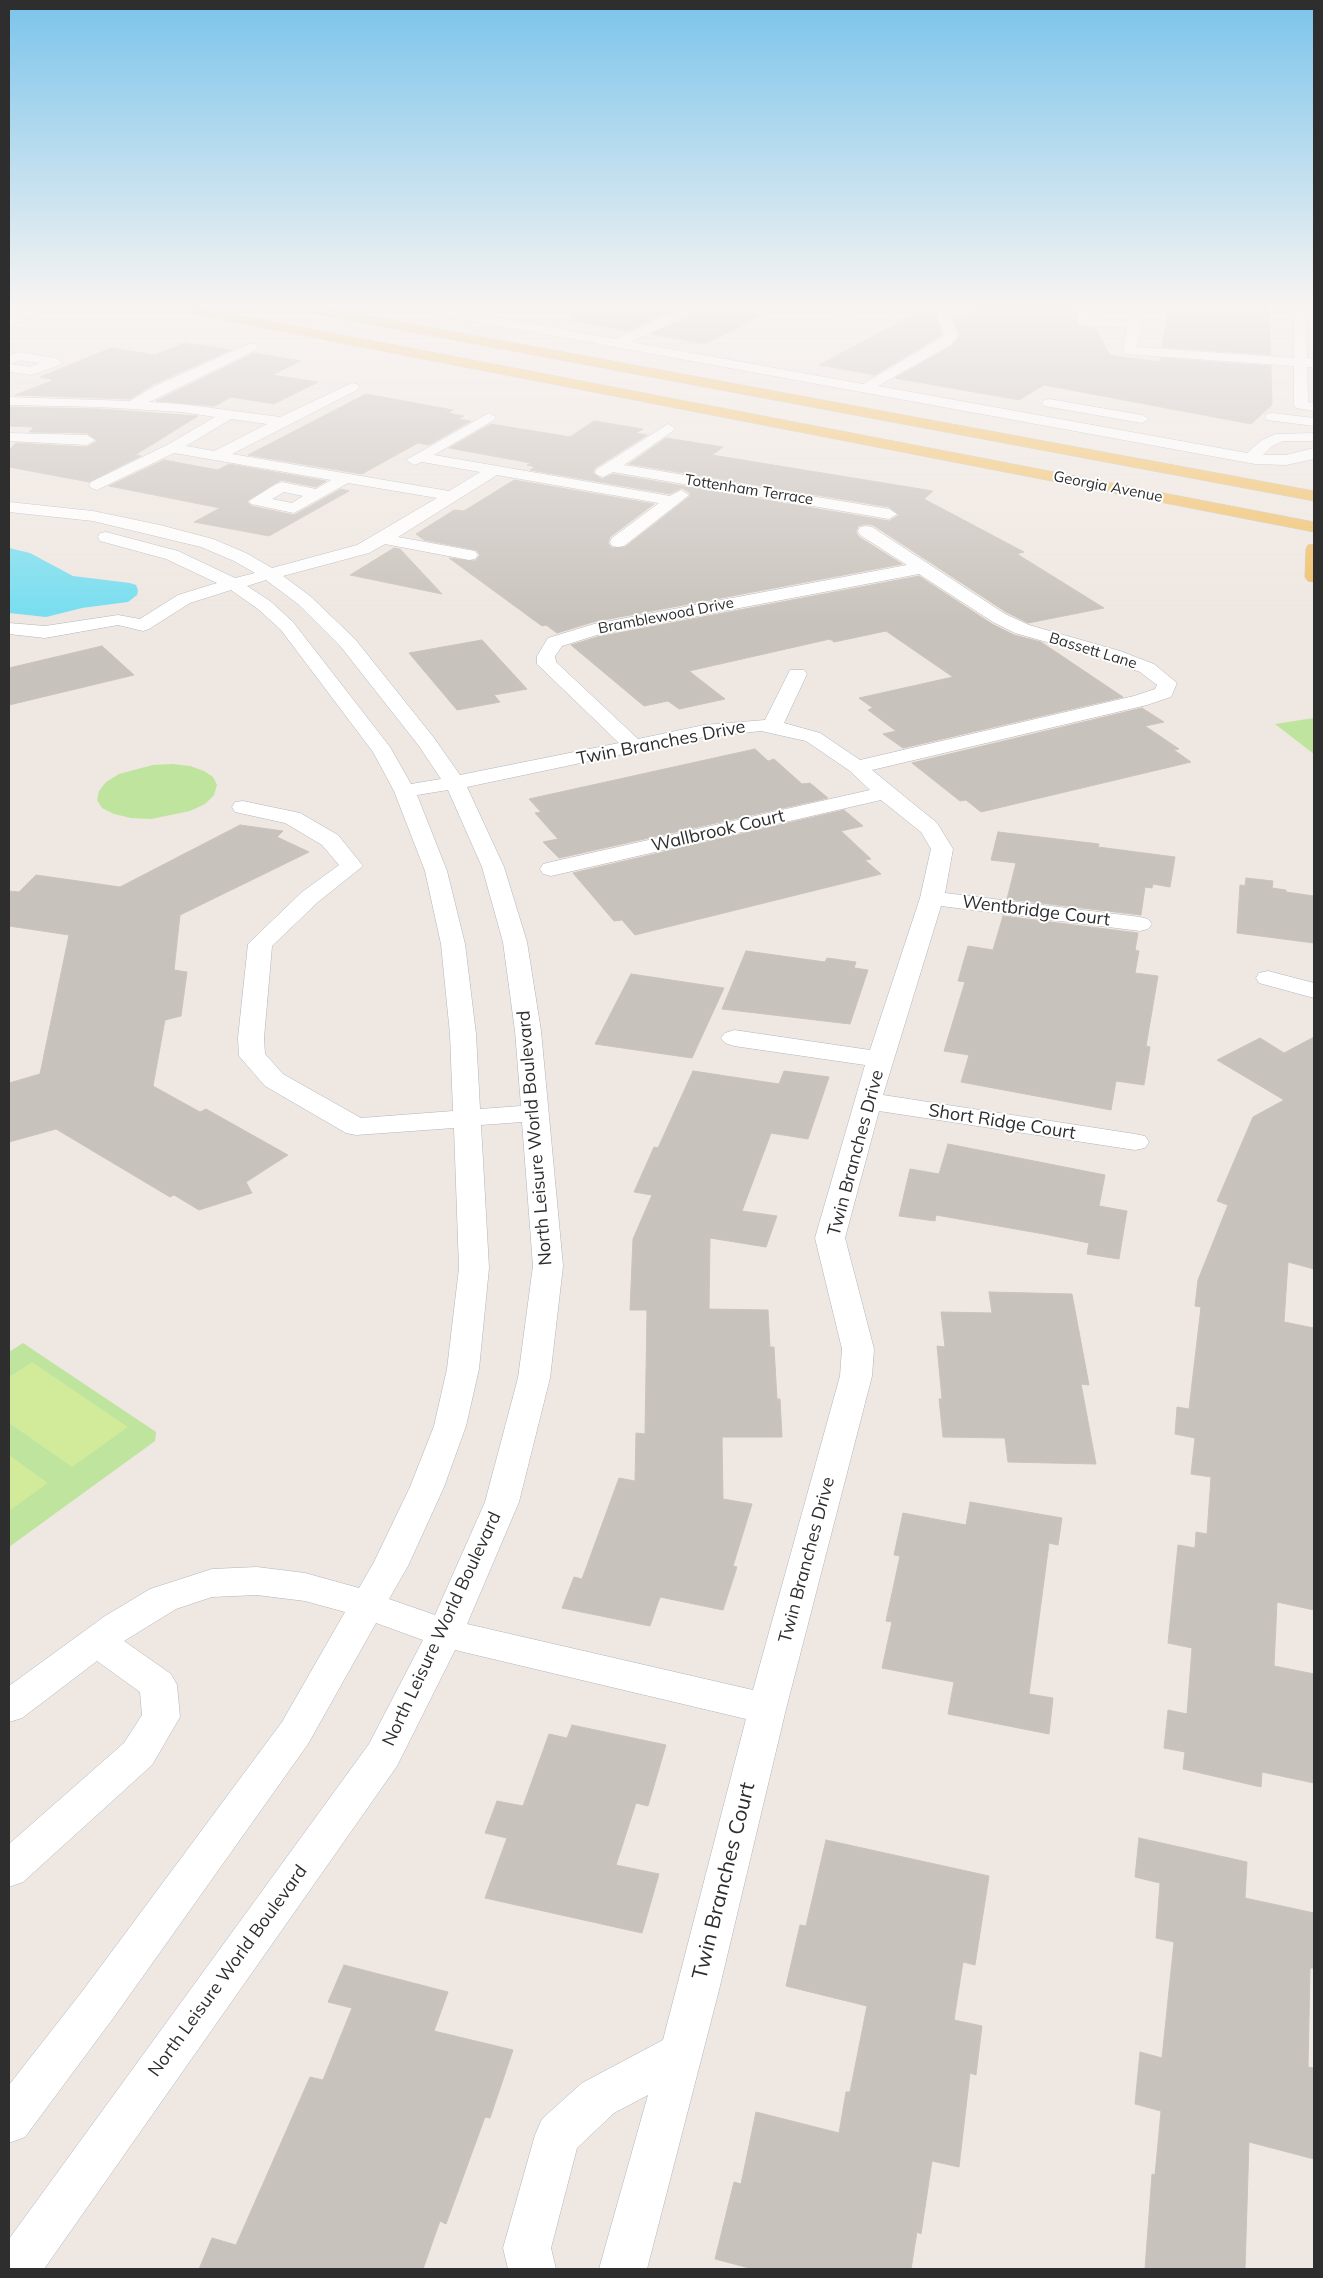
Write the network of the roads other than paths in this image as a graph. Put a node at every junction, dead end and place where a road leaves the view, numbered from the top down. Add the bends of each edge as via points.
1 (201, 411) edge
2 (303, 411) edge
3 (716, 411) edge
4 (858, 411) edge
5 (990, 411) edge
6 (1098, 411) edge
7 (1100, 411) edge
8 (230, 414) junction
9 (489, 417) dead end
10 (1272, 417) dead end
11 (1148, 420) dead end
12 (282, 422) junction
13 (1314, 422) edge
14 (1058, 424) junction
15 (1077, 427) junction
16 (668, 428) dead end
17 (9, 437) edge
18 (1314, 437) edge
19 (87, 440) dead end
20 (1022, 442) junction
21 (172, 448) junction
22 (1068, 450) junction
23 (1314, 453) edge
24 (217, 455) junction
25 (420, 457) junction
26 (1250, 458) junction
27 (610, 467) junction
28 (494, 470) junction
29 (347, 477) junction
30 (376, 482) junction
31 (698, 482) junction
32 (97, 485) dead end
33 (583, 485) junction
34 (318, 494) dead end
35 (452, 496) junction
36 (1314, 496) edge
37 (673, 501) junction
38 (9, 507) edge
39 (889, 514) dead end
40 (9, 521) edge
41 (1314, 527) edge
42 (866, 531) dead end
43 (383, 539) junction
44 (618, 542) dead end
45 (1314, 549) edge
46 (468, 555) dead end
47 (921, 568) junction
48 (269, 574) junction
49 (1314, 577) edge
50 (233, 584) junction
51 (9, 629) edge
52 (797, 674) dead end
53 (772, 726) junction
54 (635, 746) junction
55 (857, 767) junction
56 (455, 783) junction
57 (405, 792) junction
58 (885, 793) junction
59 (243, 807) dead end
60 (551, 869) dead end
61 (932, 898) junction
62 (1140, 924) dead end
63 (1268, 978) dead end
64 (1314, 991) edge
65 (734, 1038) dead end
66 (880, 1059) junction
67 (869, 1101) junction
68 (536, 1113) junction
69 (466, 1119) junction
70 (1135, 1142) dead end
71 (368, 1605) junction
72 (445, 1634) junction
73 (98, 1642) junction
74 (9, 1707) edge
75 (767, 1710) junction
76 (9, 1869) edge
77 (680, 2053) junction
78 (9, 2121) edge
79 (16, 2269) edge
80 (532, 2269) edge
81 (623, 2269) edge

1 - 8 street
2 - 12 street
3 - 41 main road, Georgia Avenue
4 - 20 main road, Georgia Avenue
5 - 14 street
6 - 15 street
7 - 11 street
8 - 12 street
8 - 21 street
9 - 25 street
10 - 13 street
12 - 24 street
14 - 15 street
14 - 20 street
15 - 22 street via 1068,441
15 - 26 street
16 - 27 street
17 - 19 street
18 - 26 street via 1281,438 1267,443
20 - 22 main road, Georgia Avenue
21 - 24 street
21 - 32 street
22 - 36 main road, Georgia Avenue
23 - 26 street via 1306,457 1274,460
24 - 29 street
25 - 28 street, Tottenham Terrace
25 - 30 street
27 - 31 street, Tottenham Terrace
27 - 33 street
28 - 33 street, Tottenham Terrace
28 - 35 street
29 - 30 street
29 - 34 street
30 - 35 street
31 - 37 street
31 - 39 street, Tottenham Terrace
33 - 37 street, Tottenham Terrace
35 - 43 street
37 - 44 street
38 - 48 street, North Leisure World Boulevard via 94,516 154,528 207,543
40 - 50 street via 87,532 172,555
42 - 47 street, Bassett Lane
43 - 46 street
43 - 48 street via 338,557
45 - 49 main road
47 - 54 street, Bramblewood Drive via 594,630 555,642 546,656 547,664
47 - 55 street, Bassett Lane via 1022,630 1147,668 1168,683 1164,693 1140,702
48 - 50 street
48 - 56 street, North Leisure World Boulevard via 304,600 348,643 428,742
50 - 51 street via 184,599 144,625 118,620 45,632
50 - 57 street via 264,605 286,626 383,751
52 - 53 street
53 - 54 street, Twin Branches Drive via 704,731
53 - 55 street, Twin Branches Drive via 813,737
54 - 56 street, Twin Branches Drive
55 - 58 street, Twin Branches Drive
56 - 57 street, Twin Branches Drive
56 - 68 street, North Leisure World Boulevard via 493,867 515,942
57 - 69 street via 436,871 453,944 463,1034
58 - 60 street, Wallbrook Court
58 - 61 street, Twin Branches Drive via 929,828 942,849
59 - 69 street via 292,818 330,840 352,866 310,898 260,944 252,1056 274,1080 356,1128
61 - 62 street, Wentbridge Court
61 - 66 street, Twin Branches Drive
63 - 64 street
65 - 66 street
66 - 67 street, Twin Branches Drive
67 - 70 street, Short Ridge Court
67 - 75 street, Twin Branches Drive via 830,1238 858,1349 856,1376
68 - 69 street
68 - 72 street, North Leisure World Boulevard via 548,1266 534,1378 502,1502
69 - 71 street via 474,1268 463,1369 450,1426 427,1488
71 - 72 street
71 - 73 street via 305,1587 257,1581 212,1583 163,1599
71 - 78 street via 295,1733 100,2003
72 - 75 street
72 - 79 street, North Leisure World Boulevard via 383,1755
73 - 74 street
73 - 76 street via 158,1685 161,1717 138,1754
75 - 77 street, Twin Branches Court
77 - 80 street via 598,2098 558,2135 527,2248
77 - 81 street, Twin Branches Court

